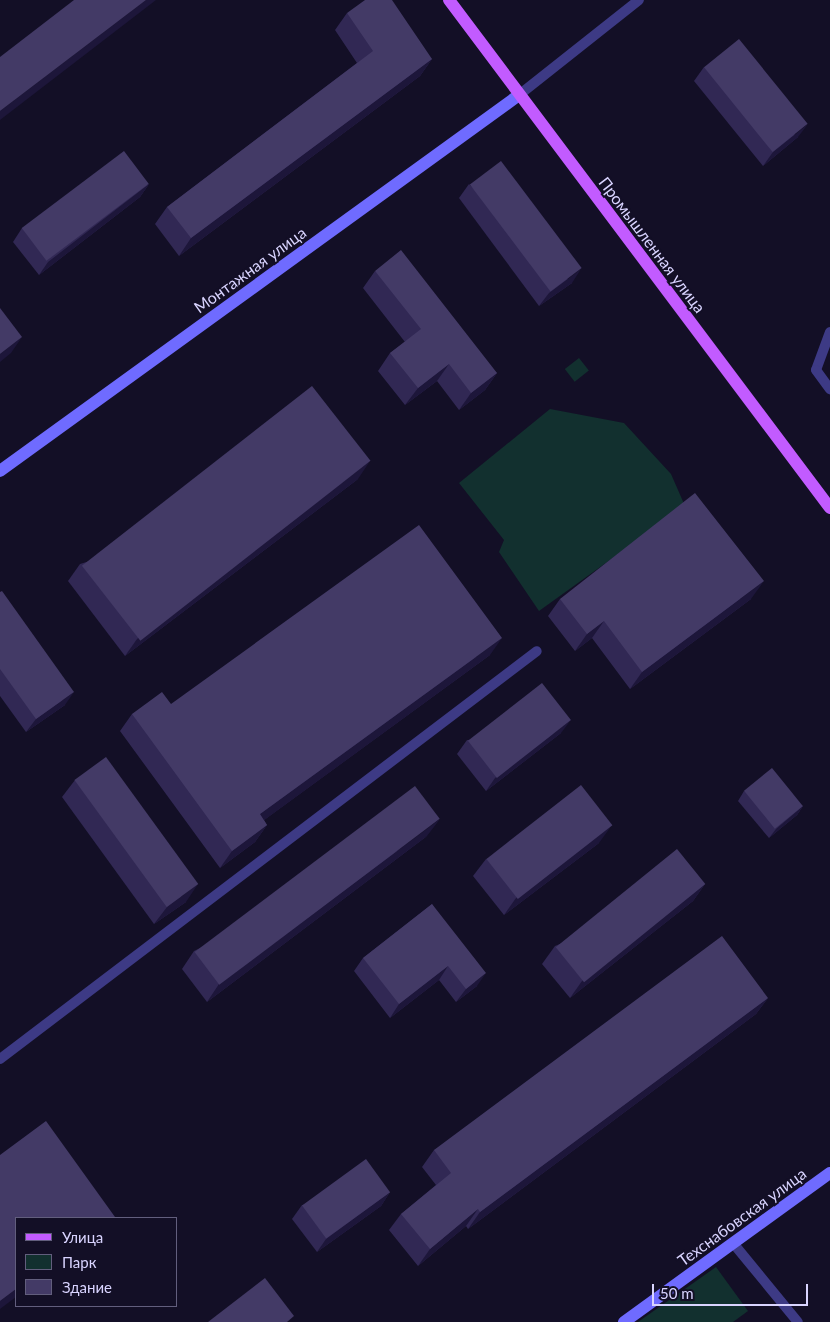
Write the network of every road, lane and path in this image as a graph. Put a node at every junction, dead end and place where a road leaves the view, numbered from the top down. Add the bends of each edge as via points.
1 (449, 0) edge
2 (640, 0) edge
3 (519, 95) junction
4 (830, 332) edge
5 (830, 389) edge
6 (0, 470) edge
7 (830, 508) edge
8 (537, 651) dead end
9 (0, 1059) edge
10 (830, 1173) edge
11 (733, 1242) junction
12 (624, 1322) edge
13 (798, 1322) edge

1 - 3 main road, Промышленная улица
2 - 3 lane
3 - 6 street, Монтажная улица
3 - 7 main road, Промышленная улица
4 - 5 lane via 816,370
8 - 9 lane
10 - 11 street, Техснабовская улица
11 - 12 street, Техснабовская улица
11 - 13 lane

